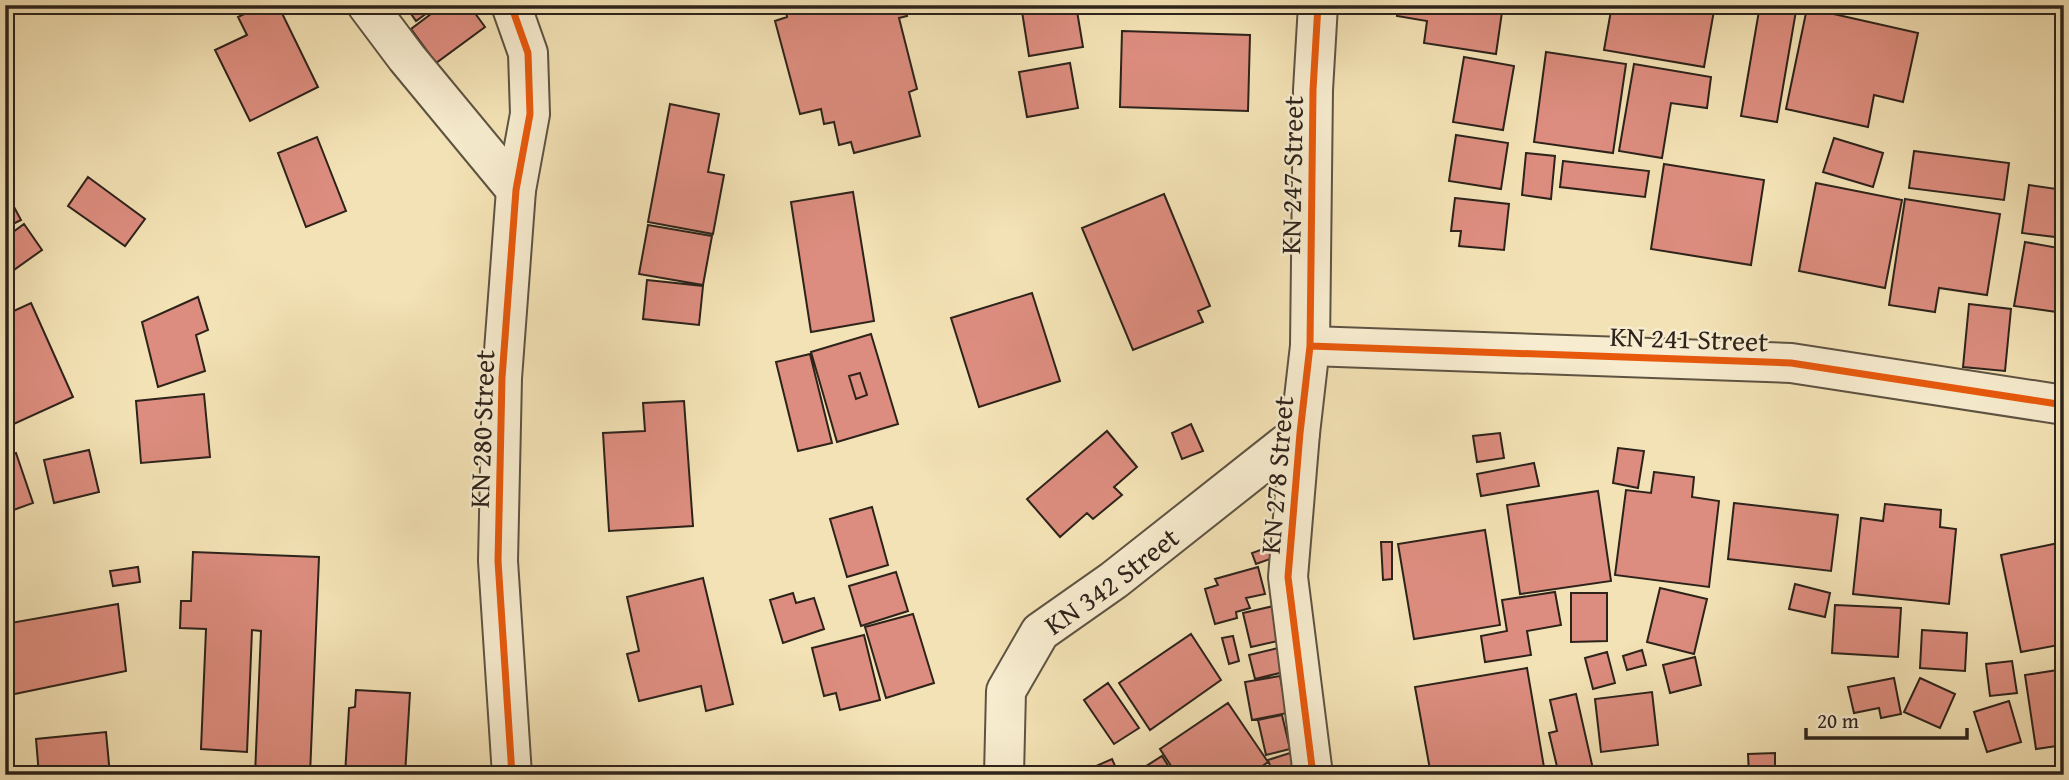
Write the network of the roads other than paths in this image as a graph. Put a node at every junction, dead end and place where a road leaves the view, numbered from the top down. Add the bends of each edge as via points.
1 (368, 5) edge
2 (511, 5) edge
3 (1318, 5) edge
4 (516, 190) junction
5 (1310, 346) junction
6 (2064, 405) edge
7 (1300, 433) junction
8 (512, 775) edge
9 (1004, 775) edge
10 (1312, 775) edge

1 - 4 street
2 - 4 street, KN 280 Street via 528,53 530,114
3 - 5 street, KN 247 Street
4 - 8 street, KN 280 Street via 502,378 498,561
5 - 6 street, KN 241 Street via 1791,363
5 - 7 street, KN 278 Street
7 - 9 street, KN 342 Street via 1114,580 1040,632 1006,691
7 - 10 street, KN 278 Street via 1288,577

